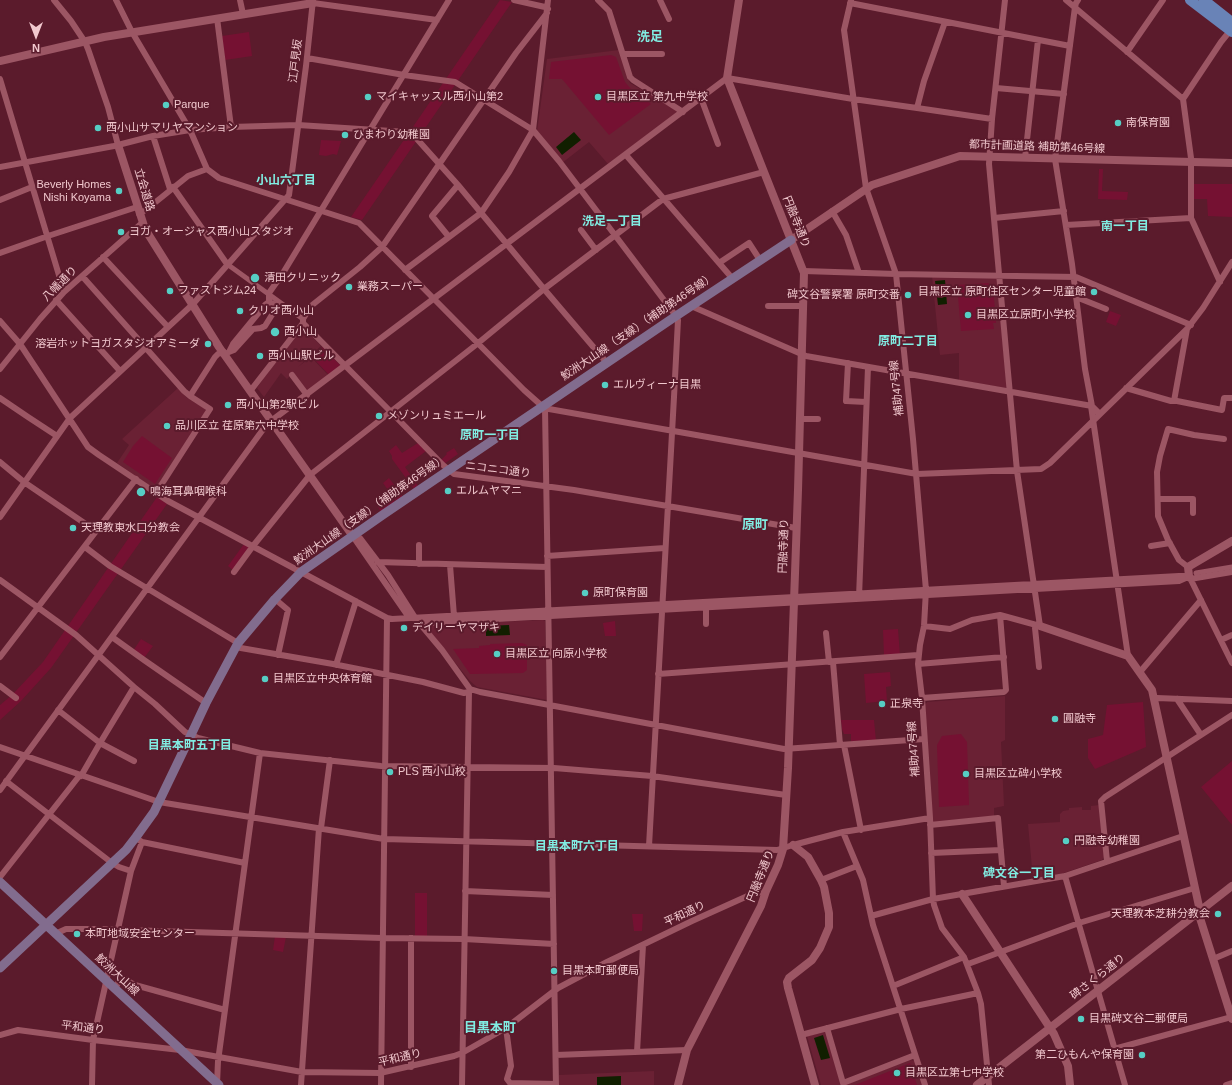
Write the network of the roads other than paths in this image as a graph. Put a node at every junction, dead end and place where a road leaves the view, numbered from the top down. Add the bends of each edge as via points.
1 (54, 0) edge
2 (116, 0) edge
3 (240, 0) edge
4 (449, 0) edge
5 (514, 0) edge
6 (548, 0) edge
7 (598, 0) edge
8 (660, 0) edge
9 (739, 0) edge
10 (1005, 0) edge
11 (1066, 0) edge
12 (1078, 0) edge
13 (1163, 0) edge
14 (1190, 0) edge
15 (1204, 0) edge
16 (313, 2) edge
17 (850, 2) edge
18 (1075, 7) junction
19 (547, 11) junction
20 (243, 14) junction
21 (217, 18) junction
22 (669, 19) dead end
23 (437, 20) junction
24 (945, 22) junction
25 (1231, 28) edge
26 (132, 32) junction
27 (1002, 33) junction
28 (1038, 40) junction
29 (85, 42) junction
30 (1070, 46) junction
31 (1127, 52) junction
32 (623, 54) junction
33 (662, 54) dead end
34 (307, 58) junction
35 (0, 61) edge
36 (404, 75) junction
37 (727, 78) junction
38 (0, 79) edge
39 (996, 88) junction
40 (1033, 91) junction
41 (1064, 94) junction
42 (701, 98) junction
43 (853, 99) junction
44 (1183, 99) junction
45 (485, 100) junction
46 (917, 108) junction
47 (683, 112) junction
48 (992, 120) junction
49 (298, 125) junction
50 (231, 127) junction
51 (190, 130) junction
52 (370, 130) junction
53 (533, 130) junction
54 (153, 136) junction
55 (718, 144) dead end
56 (118, 145) junction
57 (626, 155) junction
58 (989, 157) junction
59 (1025, 158) junction
60 (1055, 159) junction
61 (1190, 162) junction
62 (1232, 163) edge
63 (26, 164) junction
64 (440, 164) junction
65 (0, 168) edge
66 (207, 169) junction
67 (764, 172) junction
68 (458, 185) junction
69 (32, 187) junction
70 (172, 188) junction
71 (866, 188) junction
72 (580, 189) junction
73 (286, 199) junction
74 (663, 199) junction
75 (0, 200) edge
76 (138, 210) junction
77 (321, 211) junction
78 (832, 211) junction
79 (1064, 211) junction
80 (481, 213) junction
81 (994, 218) junction
82 (1191, 218) junction
83 (142, 223) junction
84 (1066, 225) junction
85 (581, 230) dead end
86 (48, 236) junction
87 (615, 236) junction
88 (449, 237) junction
89 (791, 240) junction
90 (507, 244) junction
91 (382, 247) junction
92 (596, 250) junction
93 (0, 253) edge
94 (103, 256) junction
95 (760, 260) junction
96 (1232, 262) edge
97 (719, 263) junction
98 (227, 264) junction
99 (405, 270) junction
100 (804, 271) junction
101 (860, 272) junction
102 (896, 274) junction
103 (1000, 275) junction
104 (82, 276) junction
105 (1073, 277) junction
106 (732, 278) junction
107 (1220, 282) junction
108 (544, 289) junction
109 (64, 292) junction
110 (269, 293) junction
111 (1076, 297) junction
112 (434, 299) junction
113 (56, 300) junction
114 (269, 302) junction
115 (193, 304) junction
116 (691, 306) junction
117 (768, 306) dead end
118 (804, 306) junction
119 (1106, 309) dead end
120 (676, 316) junction
121 (0, 321) edge
122 (303, 321) junction
123 (168, 327) junction
124 (1189, 327) junction
125 (20, 344) junction
126 (477, 344) junction
127 (145, 348) junction
128 (226, 353) junction
129 (802, 354) junction
130 (607, 363) junction
131 (848, 363) junction
132 (345, 366) junction
133 (868, 367) junction
134 (0, 369) edge
135 (120, 371) junction
136 (907, 374) junction
137 (292, 375) dead end
138 (1126, 388) junction
139 (251, 390) junction
140 (1010, 391) junction
141 (307, 395) junction
142 (190, 396) junction
143 (0, 398) edge
144 (1232, 398) edge
145 (1174, 401) junction
146 (866, 402) junction
147 (1091, 406) junction
148 (544, 407) junction
149 (391, 412) junction
150 (1099, 414) junction
151 (70, 418) junction
152 (800, 419) junction
153 (818, 419) dead end
154 (1093, 420) junction
155 (272, 421) junction
156 (671, 431) junction
157 (57, 436) junction
158 (1224, 439) dead end
159 (798, 453) junction
160 (0, 462) edge
161 (864, 465) junction
162 (448, 470) junction
163 (1017, 471) junction
164 (917, 474) junction
165 (310, 475) junction
166 (136, 480) junction
167 (24, 482) junction
168 (546, 486) junction
169 (156, 493) junction
170 (1158, 499) junction
171 (667, 506) junction
172 (1193, 513) dead end
173 (0, 517) edge
174 (199, 518) junction
175 (796, 528) junction
176 (96, 532) junction
177 (352, 535) junction
178 (1232, 540) edge
179 (1170, 543) junction
180 (419, 545) dead end
181 (253, 546) junction
182 (1151, 546) dead end
183 (84, 547) junction
184 (665, 548) junction
185 (547, 556) junction
186 (378, 562) junction
187 (419, 564) junction
188 (450, 565) junction
189 (1232, 566) edge
190 (547, 567) junction
191 (1188, 567) junction
192 (234, 572) dead end
193 (301, 572) junction
194 (1232, 572) edge
195 (1192, 576) junction
196 (0, 580) edge
197 (1117, 582) junction
198 (1034, 586) junction
199 (147, 589) junction
200 (926, 593) junction
201 (859, 596) junction
202 (275, 599) junction
203 (794, 600) junction
204 (1201, 600) junction
205 (356, 601) junction
206 (662, 607) junction
207 (706, 607) junction
208 (38, 608) junction
209 (548, 614) junction
210 (454, 616) junction
211 (1000, 616) junction
212 (387, 618) junction
213 (416, 619) junction
214 (200, 620) junction
215 (706, 624) dead end
216 (207, 625) dead end
217 (924, 626) junction
218 (1038, 626) junction
219 (826, 633) dead end
220 (1232, 634) edge
221 (112, 637) junction
222 (1221, 640) junction
223 (237, 645) junction
224 (278, 655) junction
225 (99, 656) junction
226 (918, 656) junction
227 (1128, 656) junction
228 (0, 657) edge
229 (1004, 657) junction
230 (831, 662) junction
231 (1232, 663) edge
232 (918, 664) junction
233 (336, 665) junction
234 (791, 665) junction
235 (1039, 667) dead end
236 (1140, 672) junction
237 (658, 674) junction
238 (386, 675) junction
239 (0, 686) edge
240 (134, 687) junction
241 (470, 691) junction
242 (16, 698) dead end
243 (922, 698) junction
244 (1154, 699) junction
245 (1177, 699) junction
246 (1232, 701) edge
247 (206, 702) junction
248 (549, 704) junction
249 (58, 710) junction
250 (1232, 715) edge
251 (655, 725) junction
252 (192, 735) junction
253 (1201, 735) junction
254 (924, 739) junction
255 (100, 744) junction
256 (842, 745) junction
257 (0, 747) edge
258 (788, 750) junction
259 (260, 753) junction
260 (25, 755) junction
261 (1166, 758) junction
262 (330, 760) junction
263 (134, 761) dead end
264 (385, 767) junction
265 (467, 767) junction
266 (551, 768) junction
267 (81, 776) junction
268 (652, 776) junction
269 (6, 780) junction
270 (0, 790) edge
271 (786, 795) junction
272 (159, 802) junction
273 (48, 814) junction
274 (251, 817) junction
275 (930, 822) junction
276 (320, 828) junction
277 (861, 830) junction
278 (843, 832) junction
279 (1183, 836) junction
280 (384, 838) junction
281 (139, 839) junction
282 (466, 840) junction
283 (552, 843) junction
284 (793, 845) junction
285 (649, 846) junction
286 (783, 849) junction
287 (1001, 850) junction
288 (931, 853) junction
289 (1106, 861) junction
290 (112, 863) junction
291 (245, 863) junction
292 (857, 866) junction
293 (131, 871) junction
294 (1065, 876) junction
295 (0, 877) edge
296 (821, 880) junction
297 (0, 882) edge
298 (1004, 886) junction
299 (1232, 886) edge
300 (1195, 888) junction
301 (465, 891) junction
302 (766, 891) junction
303 (962, 894) junction
304 (553, 895) junction
305 (933, 899) junction
306 (1200, 911) junction
307 (871, 916) junction
308 (1079, 923) junction
309 (46, 925) junction
310 (119, 930) junction
311 (235, 933) junction
312 (56, 934) junction
313 (311, 936) junction
314 (382, 938) junction
315 (411, 938) junction
316 (464, 939) junction
317 (554, 944) junction
318 (644, 944) junction
319 (1232, 950) edge
320 (999, 952) junction
321 (964, 957) junction
322 (1213, 959) junction
323 (968, 964) junction
324 (0, 968) edge
325 (106, 980) junction
326 (893, 986) junction
327 (115, 989) junction
328 (555, 990) junction
329 (1098, 991) junction
330 (978, 993) junction
331 (901, 1009) junction
332 (225, 1010) junction
333 (1232, 1018) edge
334 (506, 1028) junction
335 (827, 1028) junction
336 (1050, 1028) junction
337 (0, 1035) edge
338 (801, 1035) junction
339 (93, 1040) junction
340 (1114, 1049) junction
341 (180, 1050) junction
342 (687, 1050) junction
343 (637, 1052) junction
344 (462, 1053) junction
345 (556, 1055) junction
346 (916, 1055) junction
347 (219, 1056) junction
348 (411, 1067) junction
349 (302, 1072) junction
350 (380, 1074) junction
351 (988, 1081) edge
352 (1232, 1083) edge
353 (556, 1084) edge
354 (92, 1085) edge
355 (218, 1085) edge
356 (301, 1085) edge
357 (381, 1085) edge
358 (462, 1085) edge
359 (678, 1085) edge
360 (815, 1085) edge
361 (925, 1085) edge
362 (977, 1085) edge
363 (1070, 1085) edge
364 (1125, 1085) edge
365 (1226, 1085) edge

1 - 29 street, 立会道路
2 - 26 street
3 - 20 street
4 - 23 street
5 - 19 street via 545,7
6 - 19 street
7 - 32 street via 609,11
8 - 22 street
9 - 37 street
10 - 27 street
11 - 18 street
12 - 18 street
13 - 31 street
14 - 25 main road
15 - 25 main road
16 - 20 street
16 - 23 street
16 - 34 street, 江戸見坂
17 - 24 street
17 - 43 street, 補助47号線 via 844,30
18 - 30 street
18 - 31 street
19 - 45 street
19 - 53 street
20 - 21 street
21 - 26 street
21 - 50 street
23 - 36 street
24 - 27 street
24 - 46 street
25 - 44 street
26 - 29 street
26 - 51 street
27 - 28 street
27 - 39 street
28 - 30 street
28 - 40 street
29 - 35 street
29 - 56 street, 立会道路
30 - 41 street
31 - 44 street
32 - 33 street
32 - 47 street via 633,80
34 - 36 street
34 - 49 street, 江戸見坂
36 - 45 street via 455,82
36 - 52 street
37 - 42 street
37 - 43 street
37 - 67 street, 円融寺通り
38 - 63 street
39 - 40 street
39 - 48 street
40 - 41 street
40 - 59 street
41 - 60 street
42 - 47 street
42 - 55 street
43 - 46 street
43 - 71 street, 補助47号線
44 - 61 street
45 - 53 street
45 - 64 street
46 - 48 street
47 - 57 street
48 - 58 street
49 - 50 street
49 - 52 street
49 - 73 street, 江戸見坂 via 289,195
50 - 51 street
51 - 54 street
51 - 66 street
52 - 64 street via 407,132
52 - 77 street
53 - 72 street
53 - 80 street
54 - 56 street
54 - 70 street
56 - 63 street
56 - 76 street, 立会道路
57 - 72 street
57 - 74 street
58 - 59 street, 都市計画道路 補助第46号線
58 - 71 street, 都市計画道路 補助第46号線 via 960,156
58 - 81 street
59 - 60 street, 都市計画道路 補助第46号線
60 - 61 street, 都市計画道路 補助第46号線
60 - 79 street
61 - 62 street, 都市計画道路 補助第46号線
61 - 82 street
63 - 65 street
63 - 69 street
64 - 68 street
64 - 91 street
66 - 70 street via 188,176
66 - 73 street via 219,178
67 - 74 street
67 - 89 street, 円融寺通り
68 - 80 street
68 - 88 street via 432,216
69 - 75 street
69 - 86 street
70 - 76 street via 147,209
70 - 98 street
71 - 78 street, 都市計画道路 補助第46号線
71 - 102 street, 補助47号線
72 - 87 street
72 - 90 street
73 - 77 street
73 - 98 street
74 - 87 street
74 - 97 street
76 - 83 street, 立会道路
76 - 86 street
77 - 91 street via 360,223
77 - 110 street
78 - 89 street, 都市計画道路 補助第46号線
78 - 101 street via 846,235
79 - 81 street
79 - 84 street
80 - 88 street
80 - 90 street
81 - 103 street
82 - 84 street
82 - 107 street
83 - 94 street, 八幡通り
83 - 115 street, 立会道路
84 - 105 street
85 - 92 street
86 - 93 street
86 - 109 street
87 - 92 street
87 - 120 street
88 - 99 street
89 - 95 main road, 鮫洲大山線（支線）（補助第46号線）
89 - 100 street, 円融寺通り
90 - 108 street
90 - 112 street
91 - 99 street
91 - 122 street via 311,306
92 - 108 street
94 - 104 street, 八幡通り
94 - 123 street
95 - 97 street via 749,243
95 - 106 main road, 鮫洲大山線（支線）（補助第46号線）
96 - 107 street
97 - 106 street
98 - 110 street
98 - 115 street
99 - 112 street
100 - 101 street
100 - 118 street, 円融寺通り
101 - 102 street
102 - 103 street
102 - 136 street, 補助47号線
103 - 105 street
103 - 140 street
104 - 109 street, 八幡通り
104 - 127 street
105 - 111 street
105 - 124 street
106 - 116 main road, 鮫洲大山線（支線）（補助第46号線）
107 - 124 street
108 - 126 street
108 - 130 street
109 - 113 street, 八幡通り
110 - 114 street
110 - 122 street
111 - 119 street
111 - 147 street
112 - 126 street
112 - 132 street
113 - 125 street, 八幡通り
113 - 135 street
114 - 128 street
114 - 128 street via 274,304 275,310 264,326 252,329 234,350
115 - 123 street
115 - 128 street, 立会道路
116 - 120 main road, 鮫洲大山線（支線）（補助第46号線）
116 - 129 street
117 - 118 street
118 - 129 street, 円融寺通り
120 - 130 main road, 鮫洲大山線（支線）（補助第46号線）
120 - 156 street via 678,320
121 - 125 street
122 - 132 street
122 - 139 street
123 - 127 street
124 - 138 street
124 - 145 street
125 - 134 street, 八幡通り
125 - 151 street
126 - 148 street
126 - 149 street
127 - 135 street
127 - 142 street
128 - 139 street, 立会道路
128 - 142 street via 215,357
129 - 131 street
129 - 152 street, 円融寺通り
130 - 148 main road, 鮫洲大山線（支線）（補助第46号線）
131 - 133 street
131 - 146 street via 846,401
132 - 141 street
132 - 149 street
133 - 136 street
133 - 146 street
135 - 151 street
136 - 140 street
136 - 164 street, 補助47号線
137 - 141 street
138 - 145 street
138 - 150 street
139 - 155 street, 立会道路
140 - 147 street
140 - 163 street
141 - 155 street
142 - 169 street via 210,409
143 - 157 street
144 - 145 street via 1224,398 1222,410
146 - 161 street
147 - 150 street
147 - 154 street
148 - 156 street via 549,410
148 - 162 main road, 鮫洲大山線（支線）（補助第46号線）
148 - 168 street
149 - 162 street
149 - 165 street
150 - 154 street
151 - 157 street
151 - 166 street via 88,447
152 - 153 street
152 - 159 street, 円融寺通り
154 - 163 street via 1043,469
154 - 197 street
155 - 165 street, 立会道路
155 - 174 street via 264,427
156 - 159 street
156 - 171 street
157 - 167 street
158 - 170 street via 1168,429 1157,468
159 - 161 street
159 - 175 street, 円融寺通り
160 - 167 street
161 - 164 street
161 - 201 street
162 - 168 street, ニコニコ通り via 454,474
162 - 177 main road, 鮫洲大山線（支線）（補助第46号線）
163 - 164 street
163 - 198 street
164 - 200 street, 補助47号線
165 - 177 street, 立会道路
165 - 181 street
166 - 169 street
166 - 176 street
167 - 173 street
167 - 176 street
168 - 171 street, ニコニコ通り
168 - 185 street
169 - 174 street
170 - 172 street via 1193,499
170 - 179 street via 1158,516
171 - 175 street, ニコニコ通り
171 - 184 street
174 - 181 street
174 - 199 street
175 - 203 street, 円融寺通り
176 - 183 street
177 - 186 street via 360,538
177 - 193 main road, 鮫洲大山線（支線）（補助第46号線）
177 - 213 street via 408,616
178 - 191 street
179 - 182 street
179 - 191 street via 1179,560
180 - 187 street
181 - 192 street
181 - 193 street
183 - 199 street
183 - 208 street
184 - 185 street
184 - 206 street
185 - 190 street
186 - 187 street
186 - 213 street
187 - 188 street
188 - 190 street
188 - 210 street
189 - 195 street
190 - 209 street
191 - 195 street
193 - 202 main road, 鮫洲大山線（支線）（補助第46号線）
193 - 205 street
194 - 195 street
195 - 197 street
195 - 204 street
196 - 208 street
197 - 198 street
197 - 227 street
198 - 200 street
198 - 218 street
199 - 214 street
199 - 221 street
200 - 201 street
200 - 217 street, 補助47号線
201 - 203 street
202 - 223 main road, 鮫洲大山線（支線）（補助第46号線）
202 - 224 street via 288,610
203 - 206 street
203 - 207 street
203 - 234 street, 円融寺通り
204 - 222 street
204 - 236 street
205 - 212 street
205 - 233 street
206 - 207 street
206 - 209 street
206 - 237 street
207 - 215 street
208 - 225 street via 76,635
208 - 228 street
209 - 210 street
209 - 213 street via 433,623
209 - 248 street
210 - 213 street
211 - 217 street via 972,620 950,629
211 - 218 street
211 - 229 street
212 - 213 street
212 - 238 street
213 - 241 street via 442,650
214 - 216 street
214 - 223 street
217 - 226 street, 補助47号線
218 - 227 street
218 - 235 street via 1035,628
219 - 230 street
220 - 222 street
221 - 225 street
221 - 247 street
222 - 231 street
223 - 224 street
223 - 247 main road, 鮫洲大山線（支線）（補助第46号線）
224 - 233 street
225 - 240 street
225 - 249 street
226 - 230 street
226 - 232 street, 補助47号線
227 - 236 street
229 - 232 street
229 - 243 street via 1004,692
230 - 234 street
230 - 256 street
232 - 243 street, 補助47号線
233 - 238 street
234 - 237 street
234 - 258 street, 円融寺通り
236 - 244 street via 1152,690
237 - 251 street
238 - 241 street via 464,692
238 - 264 street
239 - 242 street
240 - 252 street via 185,732
240 - 255 street
241 - 248 street
241 - 265 street
243 - 254 street, 補助47号線
244 - 245 street
244 - 261 street
245 - 246 street
245 - 253 street
247 - 252 main road, 鮫洲大山線（支線）（補助第46号線）
248 - 251 street
248 - 266 street
249 - 255 street
249 - 260 street
250 - 253 street
251 - 258 street
251 - 268 street
252 - 259 street
252 - 272 main road, 鮫洲大山線（支線）（補助第46号線）
253 - 261 street
254 - 256 street
254 - 275 street, 補助47号線
255 - 263 street
255 - 267 street
256 - 258 street
256 - 277 street
257 - 260 street
258 - 271 street, 円融寺通り
259 - 262 street
259 - 274 street
260 - 267 street
260 - 269 street
261 - 279 street
261 - 289 street via 1101,801
262 - 264 street
262 - 276 street
264 - 265 street
264 - 280 street
265 - 266 street
265 - 282 street
266 - 268 street
266 - 283 street
267 - 272 street
267 - 273 street
268 - 271 street
268 - 285 street
269 - 270 street
269 - 273 street
271 - 286 street, 円融寺通り
272 - 274 street
272 - 281 main road, 鮫洲大山線（支線）（補助第46号線）
273 - 290 street
273 - 295 street
274 - 276 street
274 - 291 street
275 - 277 street
275 - 287 street via 998,818
275 - 288 street, 補助47号線
276 - 280 street
276 - 313 street
277 - 278 street
278 - 284 street
278 - 292 street
279 - 289 street
279 - 300 street
280 - 282 street
280 - 314 street
281 - 290 main road, 鮫洲大山線（支線）（補助第46号線）
281 - 291 street
281 - 293 street
282 - 283 street
282 - 301 street
283 - 285 street
283 - 304 street
284 - 286 street
284 - 296 street via 808,857
285 - 286 street
286 - 302 street, 円融寺通り
287 - 288 street
287 - 298 street
288 - 305 street, 補助47号線
289 - 294 street
290 - 293 street
290 - 309 main road, 鮫洲大山線（支線）（補助第46号線）
291 - 311 street
292 - 296 street
292 - 307 street via 863,880
293 - 310 street
294 - 298 street
294 - 308 street
296 - 338 street via 828,908 829,926 825,938 816,956 787,982
297 - 309 main road, 鮫洲大山線
298 - 303 street
299 - 306 street, 碑さくら通り
300 - 306 street
300 - 308 street
301 - 304 street
301 - 316 street
302 - 318 street, 平和通り via 752,894
302 - 342 street, 円融寺通り via 761,906
303 - 305 street
303 - 320 street
304 - 317 street
305 - 307 street
305 - 321 street, 補助47号線 via 942,928
306 - 322 street
306 - 329 street, 碑さくら通り
307 - 326 street
308 - 320 street
308 - 329 street
309 - 312 main road, 鮫洲大山線
309 - 324 main road, 鮫洲大山線（支線）（補助第46号線）
310 - 311 street
310 - 312 street via 66,929
310 - 325 street
311 - 313 street
311 - 332 street
312 - 325 main road, 鮫洲大山線
313 - 314 street
313 - 349 street
314 - 315 street
314 - 350 street
315 - 316 street
315 - 348 street
316 - 317 street
316 - 344 street
317 - 328 street
318 - 328 street, 平和通り
318 - 343 street
319 - 322 street
320 - 323 street
320 - 336 street
321 - 323 street, 補助47号線
321 - 326 street
322 - 333 street
323 - 330 street, 補助47号線
325 - 327 main road, 鮫洲大山線
325 - 339 street
326 - 331 street
327 - 332 street via 121,977 135,985
327 - 341 main road, 鮫洲大山線
328 - 334 street, 平和通り
328 - 345 street
329 - 336 street, 碑さくら通り
329 - 340 street
330 - 331 street
330 - 351 street, 補助47号線
331 - 335 street
331 - 346 street
332 - 347 street
333 - 340 street
334 - 344 street, 平和通り
334 - 353 street via 511,1066 507,1079 510,1083
335 - 338 street
335 - 346 street via 843,1083
336 - 351 street, 碑さくら通り
336 - 363 street via 1068,1066
337 - 339 street, 平和通り via 18,1030
338 - 360 street
339 - 341 street, 平和通り
339 - 354 street
340 - 364 street
341 - 347 street, 平和通り
341 - 355 main road, 鮫洲大山線
342 - 343 street
342 - 359 street, 円融寺通り
343 - 345 street
344 - 348 street, 平和通り
344 - 358 street
345 - 353 street
346 - 361 street
347 - 349 street, 平和通り
347 - 355 street
348 - 350 street, 平和通り
349 - 350 street, 平和通り
349 - 356 street
350 - 357 street
351 - 362 street, 碑さくら通り
352 - 365 street

